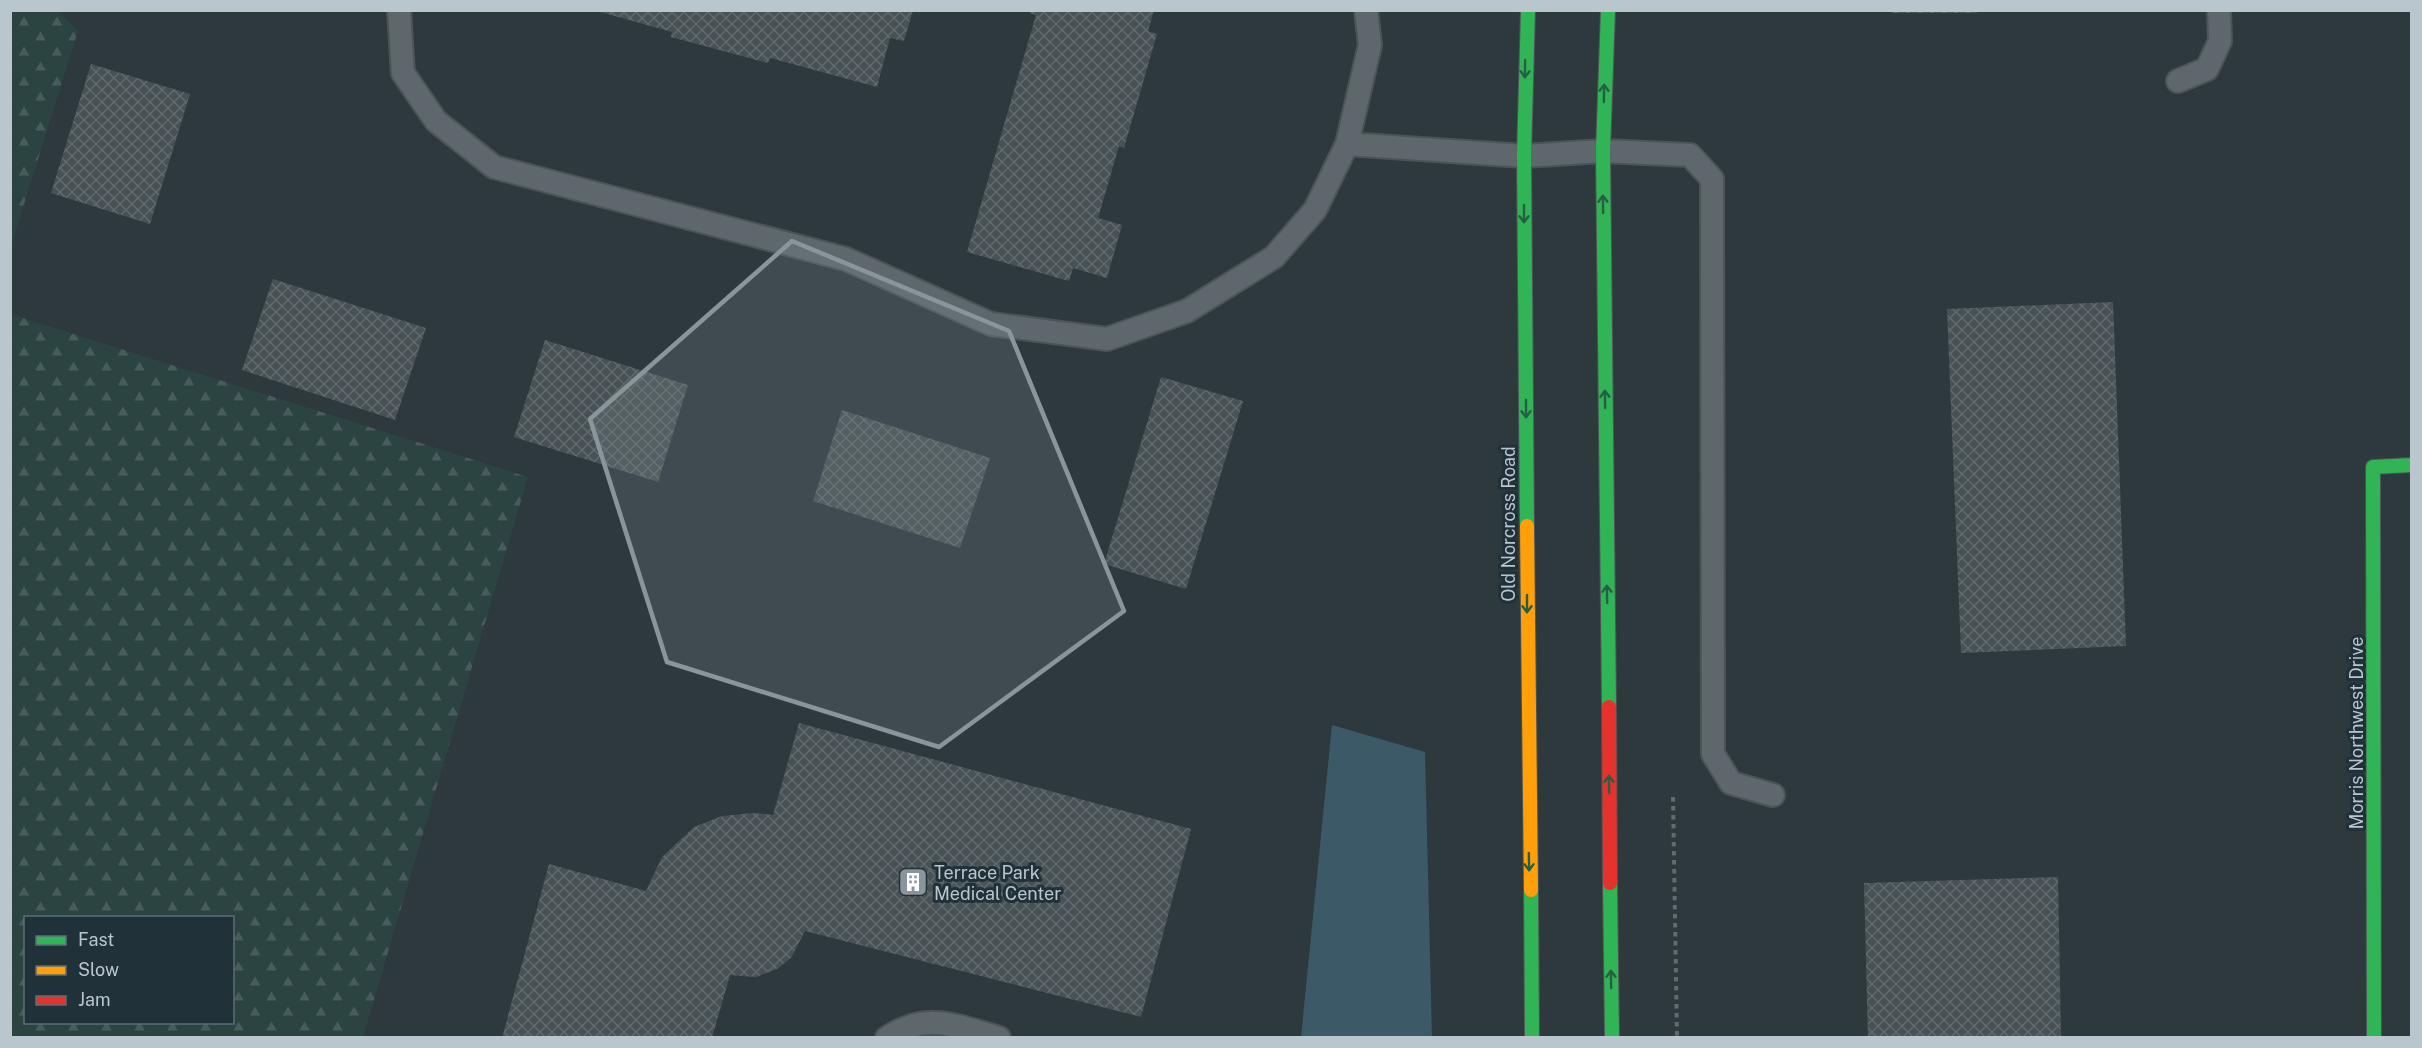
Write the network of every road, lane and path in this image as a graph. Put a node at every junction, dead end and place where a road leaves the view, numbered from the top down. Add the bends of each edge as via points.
1 (399, 10) edge
2 (1366, 10) edge
3 (1528, 10) edge
4 (1608, 10) edge
5 (2219, 10) edge
6 (2178, 81) dead end
7 (1347, 144) junction
8 (1603, 151) junction
9 (1524, 156) junction
10 (2412, 465) edge
11 (1773, 795) dead end
12 (1673, 797) dead end
13 (1531, 998) junction
14 (887, 1038) edge
15 (999, 1038) edge
16 (1523, 1038) edge
17 (1532, 1038) edge
18 (1612, 1038) edge
19 (1677, 1038) edge
20 (2374, 1038) edge

1 - 7 lane via 403,73 436,121 494,167 846,259 991,324 1107,339 1187,311 1274,257 1315,210
2 - 7 lane via 1370,45
3 -> 9 main road, Old Norcross Road
8 -> 4 main road
5 - 6 lane via 2220,41 2207,69
7 - 9 lane
8 - 9 lane
8 - 11 lane via 1690,154 1712,179 1713,754 1731,783
18 -> 8 main road
9 -> 13 main road, Old Norcross Road
10 - 20 main road, Morris Northwest Drive via 2373,467
12 - 19 path
13 - 16 lane
13 - 17 main road, Old Norcross Road
14 - 15 lane via 929,1021

